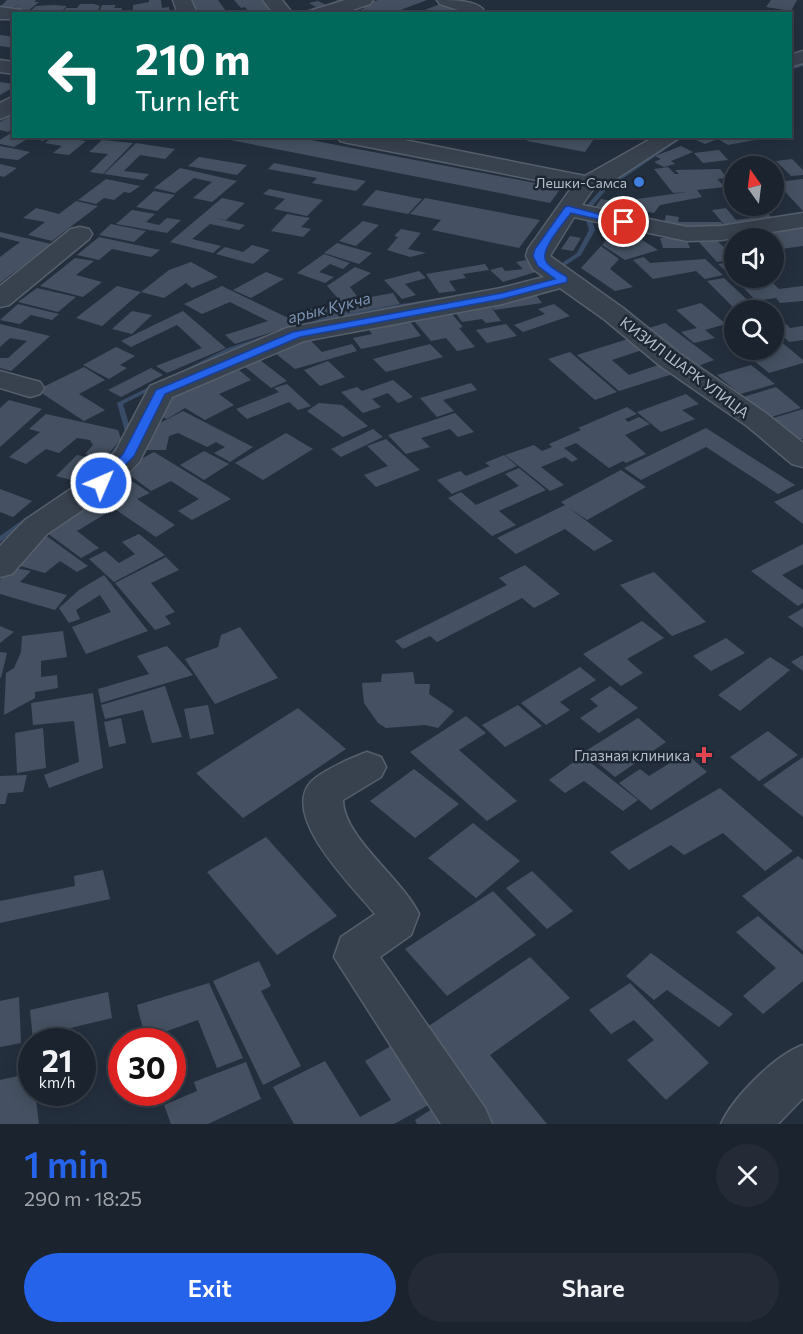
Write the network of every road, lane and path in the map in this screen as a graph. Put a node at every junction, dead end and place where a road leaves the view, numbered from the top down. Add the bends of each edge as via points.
1 (273, 0) edge
2 (364, 0) edge
3 (446, 0) edge
4 (475, 9) edge
5 (282, 12) edge
6 (326, 12) edge
7 (12, 104) edge
8 (0, 113) edge
9 (358, 138) edge
10 (669, 138) edge
11 (586, 183) junction
12 (568, 209) junction
13 (803, 220) edge
14 (80, 234) dead end
15 (552, 272) junction
16 (0, 299) edge
17 (0, 379) edge
18 (30, 388) dead end
19 (803, 458) edge
20 (0, 566) edge
21 (367, 767) dead end
22 (803, 1066) edge
23 (468, 1124) edge
24 (745, 1124) edge

1 - 5 street
2 - 6 street
3 - 4 street
7 - 8 street
9 - 11 street
10 - 11 street via 600,179
11 - 12 street
12 - 13 street via 687,234 721,233
12 - 15 street via 538,256
14 - 16 street
15 - 19 street, КИЗИЛ ШАРК УЛИЦА
15 - 20 street via 502,296 297,334 160,392 128,456 101,483 36,528
17 - 18 street
21 - 23 street via 324,793 322,801 334,836 398,914 396,922 356,950 356,957
22 - 24 street

